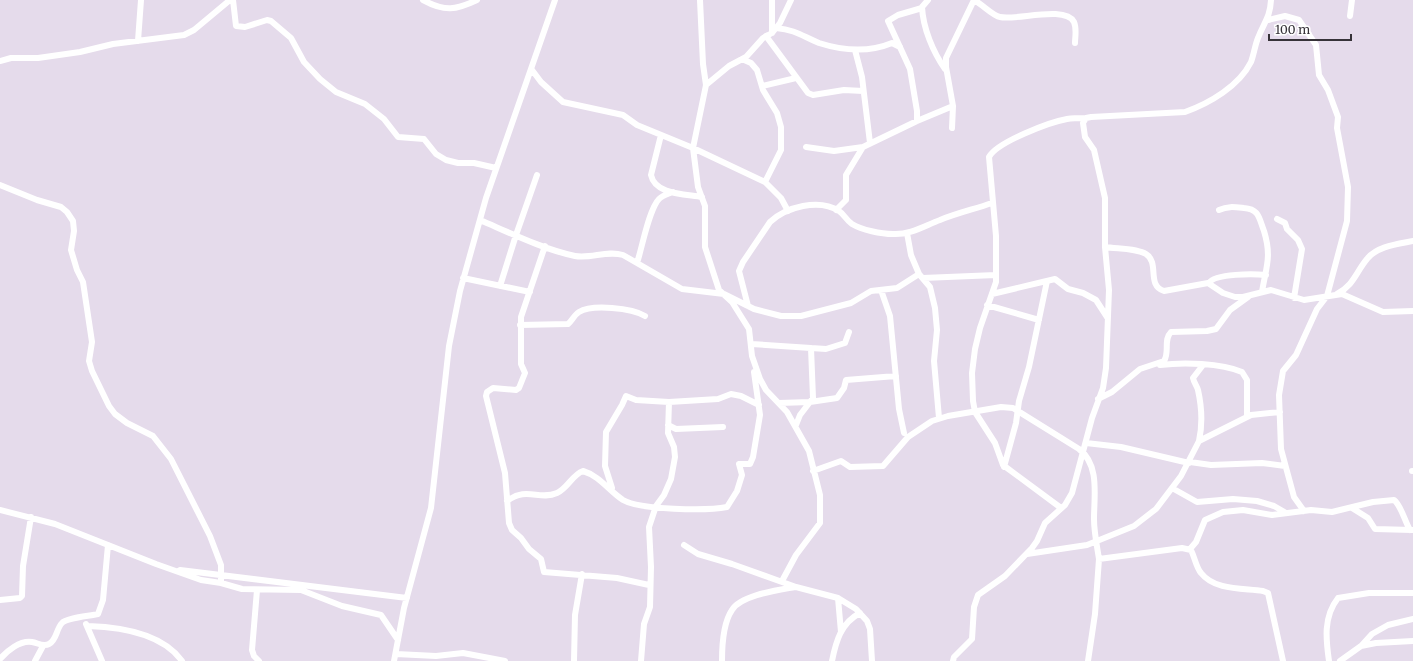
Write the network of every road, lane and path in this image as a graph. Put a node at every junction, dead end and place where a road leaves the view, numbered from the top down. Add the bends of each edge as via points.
1 (140, 0) edge
2 (231, 0) edge
3 (423, 0) edge
4 (477, 0) edge
5 (553, 0) edge
6 (700, 0) edge
7 (772, 0) edge
8 (791, 0) edge
9 (928, 0) edge
10 (974, 0) edge
11 (1271, 0) edge
12 (1352, 0) edge
13 (922, 8) junction
14 (1350, 16) dead end
15 (1268, 20) junction
16 (771, 32) junction
17 (138, 41) junction
18 (1075, 44) dead end
19 (900, 47) junction
20 (855, 50) junction
21 (742, 59) junction
22 (0, 61) edge
23 (532, 70) junction
24 (946, 70) junction
25 (796, 78) junction
26 (706, 85) junction
27 (762, 86) junction
28 (863, 91) junction
29 (953, 106) junction
30 (1086, 118) junction
31 (917, 120) junction
32 (952, 128) dead end
33 (661, 135) junction
34 (870, 143) junction
35 (806, 147) dead end
36 (863, 147) junction
37 (693, 148) junction
38 (496, 168) junction
39 (537, 175) dead end
40 (765, 182) junction
41 (0, 185) edge
42 (673, 192) junction
43 (702, 197) junction
44 (992, 203) junction
45 (836, 210) junction
46 (1219, 210) dead end
47 (788, 211) junction
48 (1277, 219) dead end
49 (480, 220) junction
50 (907, 232) junction
51 (516, 235) junction
52 (1413, 241) edge
53 (545, 246) junction
54 (1105, 247) junction
55 (637, 263) junction
56 (1266, 274) junction
57 (996, 275) junction
58 (921, 276) junction
59 (464, 278) junction
60 (1047, 281) junction
61 (1209, 283) junction
62 (500, 286) junction
63 (881, 290) junction
64 (530, 292) junction
65 (1262, 292) junction
66 (724, 294) junction
67 (992, 294) junction
68 (1337, 294) junction
69 (1250, 296) junction
70 (1327, 296) junction
71 (1294, 298) junction
72 (988, 305) junction
73 (748, 306) junction
74 (1413, 311) edge
75 (645, 316) dead end
76 (1108, 318) junction
77 (1039, 320) junction
78 (520, 325) junction
79 (849, 332) dead end
80 (751, 344) junction
81 (811, 348) junction
82 (754, 364) junction
83 (1154, 364) junction
84 (1203, 365) junction
85 (896, 376) junction
86 (1098, 399) junction
87 (669, 402) junction
88 (810, 402) junction
89 (779, 403) junction
90 (759, 405) junction
91 (1017, 410) junction
92 (975, 412) junction
93 (1280, 412) junction
94 (1247, 417) junction
95 (939, 418) junction
96 (668, 425) junction
97 (796, 425) dead end
98 (723, 427) dead end
99 (904, 433) dead end
100 (1199, 441) junction
101 (1086, 443) junction
102 (1083, 453) junction
103 (1189, 463) junction
104 (1004, 466) junction
105 (1285, 466) junction
106 (813, 471) junction
107 (1172, 488) junction
108 (613, 492) junction
109 (506, 501) junction
110 (656, 506) junction
111 (1061, 508) junction
112 (1352, 508) junction
113 (0, 510) edge
114 (1304, 511) junction
115 (1286, 513) junction
116 (31, 517) junction
117 (1412, 530) edge
118 (1097, 542) junction
119 (108, 545) junction
120 (684, 545) dead end
121 (1190, 549) junction
122 (1026, 554) junction
123 (1099, 559) junction
124 (170, 569) junction
125 (222, 574) junction
126 (582, 574) junction
127 (782, 582) junction
128 (221, 583) junction
129 (649, 585) junction
130 (796, 587) junction
131 (257, 590) junction
132 (1413, 593) edge
133 (407, 598) junction
134 (838, 598) junction
135 (0, 600) edge
136 (860, 613) junction
137 (81, 618) junction
138 (1413, 619) edge
139 (88, 626) junction
140 (841, 632) junction
141 (398, 640) junction
142 (1413, 641) edge
143 (43, 646) junction
144 (1361, 646) junction
145 (395, 657) edge
146 (474, 658) edge
147 (0, 659) edge
148 (35, 661) edge
149 (102, 661) edge
150 (182, 661) edge
151 (259, 661) edge
152 (388, 661) edge
153 (506, 661) edge
154 (574, 661) edge
155 (640, 661) edge
156 (722, 661) edge
157 (832, 661) edge
158 (872, 661) edge
159 (953, 661) edge
160 (1088, 661) edge
161 (1283, 661) edge
162 (1330, 661) edge
163 (1340, 661) edge

1 - 17 street
2 - 17 street via 184,35
2 - 38 street via 236,11 235,24 238,28 271,21 291,38 304,62 320,79 336,92 365,104 384,119 398,137 424,139 436,154 446,160
3 - 4 street via 439,7 455,9
5 - 23 street
6 - 26 street
7 - 16 street
8 - 16 street
9 - 13 street
10 - 18 street via 1000,18 1066,16 1072,19 1075,25
10 - 24 street via 946,58
11 - 15 street
12 - 14 street
13 - 19 street via 888,20
13 - 24 street via 934,48
15 - 30 street via 1260,33 1247,68 1227,89 1209,101 1185,112
15 - 70 street via 1285,16 1301,22 1316,45 1319,76 1328,90 1338,117 1337,128 1348,187 1348,216
16 - 20 street via 793,31 819,42
16 - 21 street
16 - 25 street
17 - 22 street via 38,58 11,58
19 - 20 street via 892,43 879,48
19 - 31 street via 910,70
20 - 28 street
21 - 26 street
21 - 27 street via 754,67
23 - 33 street via 563,102 623,115 635,124
23 - 38 street
24 - 29 street
25 - 27 street
25 - 28 street via 808,93 813,95 844,90
26 - 37 street
27 - 40 street via 777,113 781,136 780,152
28 - 34 street
29 - 31 street
29 - 32 street
30 - 44 street via 1048,124 1018,136 992,152 989,158
30 - 54 street via 1083,123 1085,137 1094,150 1104,192
31 - 34 street
33 - 37 street
33 - 42 street via 651,178 658,186
34 - 36 street
35 - 36 street via 832,151
36 - 45 street via 846,176 846,200
37 - 40 street
37 - 43 street
38 - 49 street
39 - 51 street
40 - 47 street via 781,198
41 - 125 street via 61,207 73,221 71,250 83,282 92,342 89,362 92,371 115,414 152,436 165,450 206,526
42 - 43 street
42 - 55 street via 661,197 654,207
43 - 66 street via 705,206 705,247 719,290
44 - 50 street
44 - 57 street via 996,236
45 - 47 street via 804,205
45 - 50 street via 855,226 890,234
46 - 56 street via 1230,206 1253,210 1259,214 1268,245
47 - 73 street via 775,217 764,229 740,269 739,275
48 - 71 street via 1285,223 1302,249
49 - 51 street
49 - 59 street
50 - 58 street via 911,255
51 - 53 street
51 - 62 street
52 - 68 street via 1371,254 1349,285
53 - 55 street via 583,257 616,253
53 - 64 street
54 - 61 street via 1142,252 1149,256 1152,260 1155,284 1162,291
54 - 76 street via 1109,290
55 - 66 street via 682,289
56 - 61 street via 1226,276 1212,279
56 - 65 street
57 - 58 street
57 - 67 street
58 - 63 street via 895,289
58 - 95 street via 930,287 936,315 934,361
59 - 62 street
59 - 133 street via 449,346 431,508
60 - 67 street
60 - 76 street via 1056,279 1068,289 1086,294 1098,302
60 - 77 street
61 - 69 street via 1230,296
62 - 64 street
63 - 73 street via 869,292 853,303 801,316 772,315
63 - 85 street via 890,316
64 - 78 street via 522,308
65 - 69 street
65 - 71 street via 1275,291
66 - 73 street
66 - 80 street via 747,324
67 - 72 street
68 - 70 street
68 - 74 street via 1344,294 1383,312
69 - 83 street via 1230,310 1216,330 1171,332 1167,341 1166,358 1161,363
70 - 71 street via 1304,300
70 - 93 street via 1317,309 1296,355 1283,371
72 - 77 street
72 - 92 street via 973,363 972,388
75 - 78 street via 598,307 580,312 568,324
76 - 86 street via 1106,368 1103,388
77 - 91 street
78 - 109 street via 522,364 525,373 519,388 512,391 493,388 486,396 505,473
79 - 81 street via 845,343 837,347
80 - 81 street
80 - 82 street
81 - 88 street via 813,393
82 - 89 street via 765,388
82 - 90 street
83 - 84 street via 1179,362
83 - 86 street via 1136,372 1114,391
84 - 94 street via 1241,371 1244,374 1248,380
84 - 100 street via 1193,378 1198,388 1202,409
85 - 88 street via 846,380 838,398
85 - 99 street
86 - 101 street
87 - 90 street via 718,398 731,394
87 - 96 street
87 - 108 street via 636,400 625,396 606,432 605,466
88 - 89 street
88 - 97 street
89 - 106 street via 787,412 809,451
90 - 110 street via 760,415 752,461 749,464 739,464 742,475 728,507 701,510
91 - 92 street via 1001,407
91 - 102 street
91 - 104 street
92 - 95 street
92 - 104 street via 993,439
93 - 94 street via 1258,413
93 - 105 street via 1280,444
94 - 100 street
95 - 106 street via 908,437 883,466 850,467 842,461
96 - 98 street via 676,429
96 - 110 street via 668,435 674,451 673,471 664,495
100 - 103 street
101 - 102 street
101 - 103 street via 1121,447
102 - 111 street via 1072,493
102 - 118 street via 1091,465 1094,484
103 - 105 street via 1264,463
103 - 107 street
104 - 111 street
105 - 114 street via 1294,496
106 - 127 street via 820,495 820,522 796,555
107 - 115 street via 1197,502 1232,499 1257,501
107 - 118 street via 1156,509 1138,524
108 - 109 street via 583,471 558,493 523,493
108 - 110 street via 626,501
109 - 126 street via 507,516 512,530 541,559 544,572
110 - 129 street via 648,532 651,567
111 - 122 street via 1045,523 1036,544
112 - 114 street via 1332,512
112 - 117 street via 1368,518 1375,529
112 - 117 street via 1373,502 1395,500
113 - 116 street
114 - 115 street
115 - 121 street via 1270,515 1238,510 1215,515 1205,520 1196,542
116 - 119 street
116 - 135 street via 23,566 22,596
118 - 122 street
118 - 123 street
119 - 124 street
119 - 137 street via 101,608 98,614
120 - 127 street via 698,554
121 - 123 street
121 - 161 street via 1200,571 1209,580 1228,587 1268,593
122 - 159 street via 1005,576 978,596 974,607 972,639
123 - 160 street via 1096,614
124 - 125 street
124 - 128 street via 201,580
125 - 128 street
125 - 133 street
126 - 129 street
126 - 154 street via 575,615
127 - 130 street
128 - 131 street
129 - 155 street via 650,607 644,624
130 - 134 street
130 - 156 street via 756,596 734,607 727,622 722,645
131 - 141 street via 301,590 342,606 381,614
131 - 151 street via 252,650
132 - 162 street via 1369,593 1338,598 1331,610 1326,631
133 - 141 street
134 - 136 street
134 - 140 street
136 - 140 street via 849,619
136 - 158 street via 869,626
137 - 139 street
137 - 143 street via 62,622 52,642
138 - 144 street via 1388,625 1372,634
139 - 149 street
139 - 150 street via 100,626 145,636 169,647
140 - 157 street via 836,641
141 - 145 street
142 - 144 street
143 - 147 street via 31,642 21,643
143 - 148 street
144 - 163 street
145 - 146 street via 463,653
145 - 152 street
146 - 153 street

